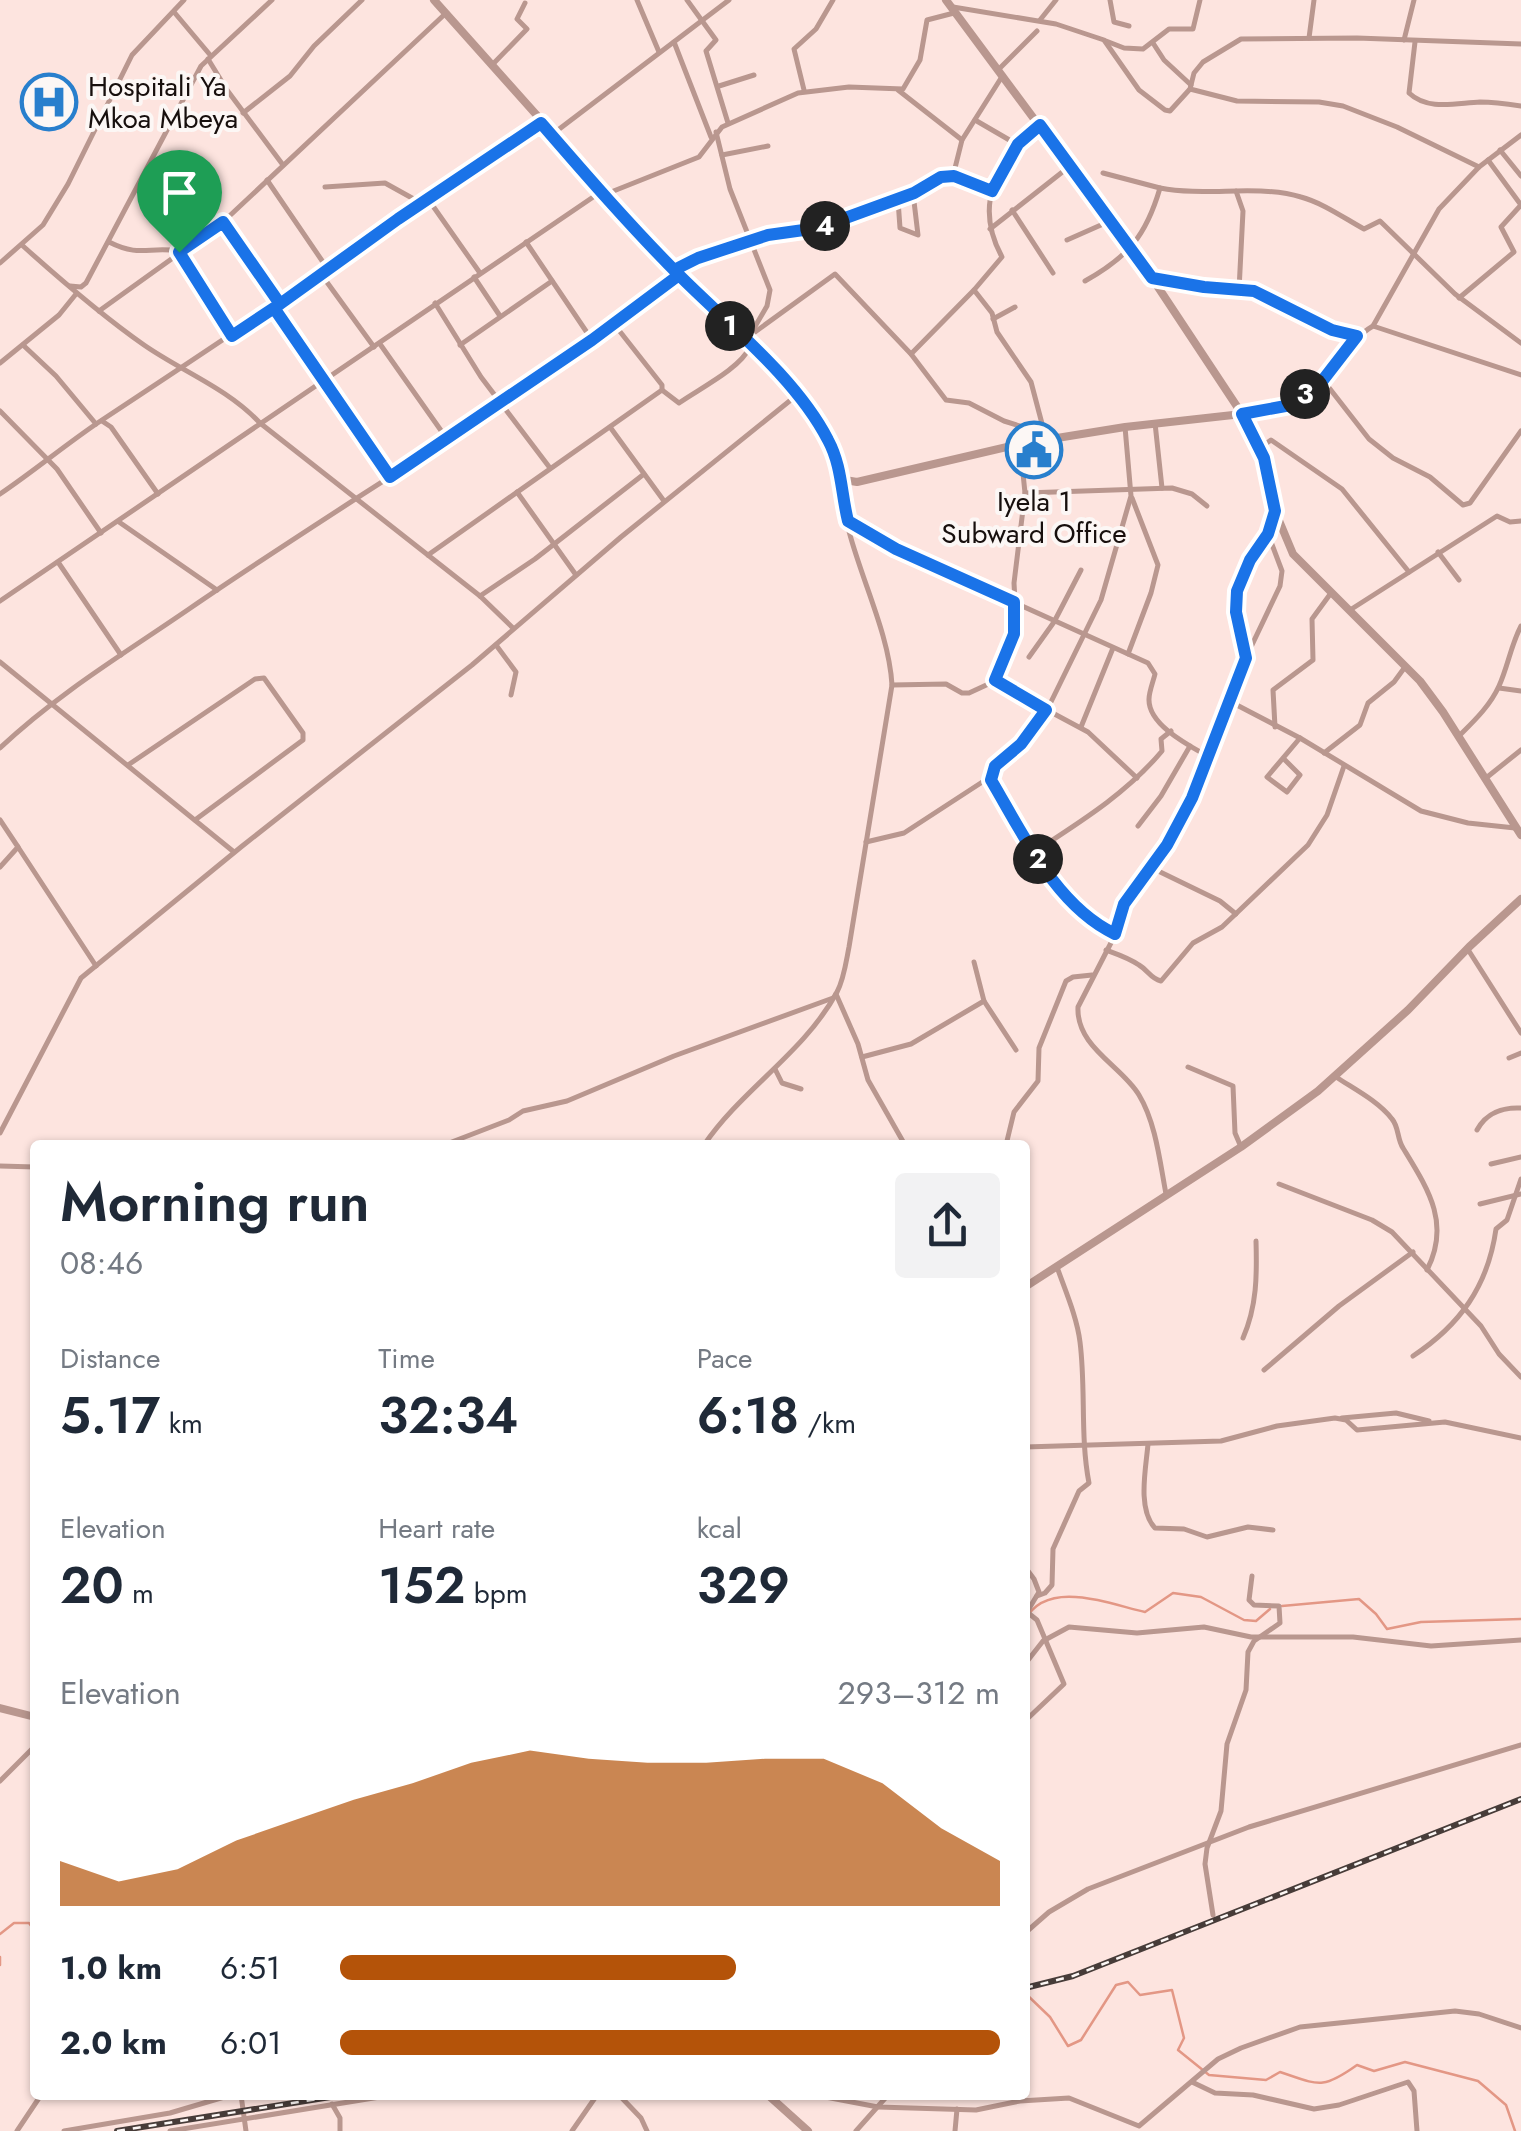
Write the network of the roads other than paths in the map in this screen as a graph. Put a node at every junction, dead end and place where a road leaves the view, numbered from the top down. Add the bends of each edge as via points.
1 (184, 0) edge
2 (272, 0) edge
3 (362, 0) edge
4 (434, 0) edge
5 (637, 0) edge
6 (687, 0) edge
7 (728, 0) edge
8 (833, 0) edge
9 (1056, 0) edge
10 (1110, 0) edge
11 (1200, 0) edge
12 (1314, 0) edge
13 (1414, 0) edge
14 (526, 4) dead end
15 (950, 6) edge
16 (173, 11) junction
17 (446, 14) junction
18 (703, 20) junction
19 (1040, 20) junction
20 (1128, 26) dead end
21 (1037, 32) dead end
22 (1309, 38) junction
23 (1104, 40) junction
24 (1404, 40) junction
25 (1415, 41) junction
26 (674, 42) junction
27 (1153, 43) junction
28 (1521, 44) edge
29 (659, 53) junction
30 (210, 57) junction
31 (491, 66) junction
32 (1001, 72) junction
33 (754, 75) dead end
34 (718, 86) junction
35 (1191, 87) junction
36 (898, 90) junction
37 (804, 92) junction
38 (1521, 106) edge
39 (243, 113) junction
40 (975, 120) junction
41 (541, 123) junction
42 (728, 123) junction
43 (1040, 125) junction
44 (714, 134) junction
45 (551, 135) junction
46 (1521, 136) edge
47 (962, 140) junction
48 (1018, 144) junction
49 (768, 146) dead end
50 (1500, 150) junction
51 (722, 155) junction
52 (1488, 160) junction
53 (283, 165) junction
54 (1070, 166) junction
55 (1480, 167) junction
56 (1103, 173) dead end
57 (954, 176) junction
58 (1521, 176) edge
59 (267, 180) junction
60 (325, 187) dead end
61 (1160, 188) junction
62 (992, 191) junction
63 (1236, 191) junction
64 (604, 192) junction
65 (914, 193) junction
66 (898, 199) junction
67 (425, 201) junction
68 (1012, 210) junction
69 (1110, 221) junction
70 (223, 222) junction
71 (990, 229) junction
72 (752, 240) junction
73 (1067, 240) dead end
74 (109, 242) junction
75 (526, 242) junction
76 (23, 246) junction
77 (1129, 250) junction
78 (179, 252) junction
79 (1412, 254) junction
80 (0, 263) edge
81 (324, 271) junction
82 (677, 273) junction
83 (1054, 273) dead end
84 (477, 275) junction
85 (1152, 278) junction
86 (553, 281) junction
87 (1084, 281) dead end
88 (67, 285) junction
89 (974, 290) junction
90 (1238, 290) junction
91 (76, 294) junction
92 (1460, 298) junction
93 (435, 303) junction
94 (277, 306) junction
95 (1015, 307) dead end
96 (99, 311) junction
97 (500, 316) junction
98 (993, 319) junction
99 (614, 324) junction
100 (1373, 326) junction
101 (232, 336) junction
102 (1357, 336) junction
103 (592, 340) junction
104 (748, 340) junction
105 (460, 344) junction
106 (1521, 344) edge
107 (22, 345) junction
108 (377, 346) junction
109 (911, 354) junction
110 (0, 363) edge
111 (182, 368) junction
112 (1521, 374) edge
113 (1323, 380) junction
114 (323, 382) junction
115 (662, 390) junction
116 (798, 395) junction
117 (500, 402) junction
118 (0, 411) edge
119 (1242, 414) junction
120 (99, 423) junction
121 (260, 423) junction
122 (1156, 423) junction
123 (610, 427) junction
124 (1125, 427) junction
125 (1521, 431) edge
126 (1046, 437) junction
127 (448, 440) junction
128 (1020, 444) junction
129 (1260, 448) junction
130 (48, 460) junction
131 (550, 468) junction
132 (644, 474) junction
133 (842, 476) junction
134 (390, 477) junction
135 (1162, 488) junction
136 (517, 492) junction
137 (1131, 492) junction
138 (1026, 493) junction
139 (0, 494) edge
140 (158, 494) junction
141 (357, 498) junction
142 (664, 501) junction
143 (1207, 506) dead end
144 (1275, 511) junction
145 (848, 521) junction
146 (1521, 521) edge
147 (118, 522) junction
148 (101, 533) junction
149 (1268, 534) junction
150 (554, 544) junction
151 (1438, 552) junction
152 (428, 554) junction
153 (58, 562) junction
154 (1081, 570) dead end
155 (1409, 572) junction
156 (576, 575) junction
157 (1459, 580) dead end
158 (217, 590) junction
159 (1331, 593) junction
160 (480, 596) junction
161 (0, 602) edge
162 (1014, 602) junction
163 (1350, 610) junction
164 (1054, 622) junction
165 (1521, 626) edge
166 (513, 628) junction
167 (1086, 633) junction
168 (496, 645) junction
169 (1113, 648) junction
170 (1128, 654) junction
171 (121, 656) junction
172 (1030, 657) dead end
173 (1246, 658) junction
174 (1, 664) edge
175 (1405, 666) junction
176 (995, 680) junction
177 (892, 685) junction
178 (1498, 688) junction
179 (1521, 692) edge
180 (512, 694) dead end
181 (1231, 702) junction
182 (52, 703) junction
183 (1046, 710) junction
184 (1081, 727) junction
185 (1276, 727) junction
186 (1171, 731) junction
187 (1459, 736) junction
188 (1300, 738) junction
189 (1190, 746) junction
190 (0, 748) edge
191 (1521, 750) edge
192 (1324, 753) junction
193 (1209, 757) junction
194 (1284, 758) junction
195 (128, 765) junction
196 (1344, 766) junction
197 (991, 777) junction
198 (1137, 778) junction
199 (1484, 780) junction
200 (0, 820) edge
201 (195, 820) junction
202 (1138, 826) dead end
203 (1517, 826) edge
204 (866, 842) junction
205 (18, 848) junction
206 (234, 852) junction
207 (1034, 852) junction
208 (0, 867) edge
209 (1152, 868) junction
210 (1521, 899) edge
211 (1236, 914) junction
212 (1115, 934) junction
213 (1467, 948) junction
214 (1106, 950) junction
215 (974, 962) dead end
216 (96, 966) junction
217 (1092, 975) junction
218 (834, 996) junction
219 (984, 1001) junction
220 (1521, 1033) edge
221 (1016, 1050) dead end
222 (1521, 1053) edge
223 (862, 1056) junction
224 (1509, 1058) dead end
225 (1188, 1067) dead end
226 (774, 1069) junction
227 (1336, 1077) junction
228 (801, 1089) dead end
229 (1521, 1108) edge
230 (1478, 1130) dead end
231 (0, 1134) edge
232 (457, 1140) edge
233 (708, 1140) edge
234 (902, 1140) edge
235 (1007, 1140) edge
236 (1241, 1147) junction
237 (1521, 1157) edge
238 (1491, 1164) dead end
239 (0, 1166) edge
240 (30, 1167) edge
241 (1521, 1179) edge
242 (1280, 1184) dead end
243 (1166, 1194) junction
244 (1518, 1194) edge
245 (1480, 1204) dead end
246 (1256, 1241) dead end
247 (1413, 1252) junction
248 (1056, 1266) junction
249 (1427, 1270) junction
250 (1030, 1284) edge
251 (1464, 1311) junction
252 (1243, 1338) dead end
253 (1413, 1356) dead end
254 (1264, 1370) dead end
255 (1521, 1377) edge
256 (1339, 1418) junction
257 (1433, 1423) junction
258 (1521, 1438) edge
259 (1084, 1443) junction
260 (1148, 1444) junction
261 (1030, 1446) edge
262 (1273, 1530) dead end
263 (1030, 1575) edge
264 (1252, 1576) dead end
265 (1038, 1596) junction
266 (1030, 1608) edge
267 (1030, 1614) edge
268 (1260, 1637) junction
269 (1521, 1640) edge
270 (1043, 1641) junction
271 (1030, 1658) edge
272 (0, 1708) edge
273 (30, 1716) edge
274 (1030, 1716) edge
275 (1521, 1745) edge
276 (30, 1751) edge
277 (0, 1781) edge
278 (1208, 1844) junction
279 (1213, 1915) dead end
280 (1030, 1925) edge
281 (1521, 2028) edge
282 (1191, 2081) junction
283 (38, 2100) edge
284 (215, 2100) edge
285 (241, 2100) edge
286 (359, 2100) edge
287 (594, 2100) edge
288 (624, 2100) edge
289 (774, 2100) edge
290 (844, 2100) edge
291 (883, 2100) edge
292 (332, 2104) junction
293 (878, 2106) junction
294 (957, 2108) junction
295 (244, 2120) junction
296 (182, 2130) edge
297 (17, 2131) edge
298 (64, 2131) edge
299 (170, 2131) edge
300 (246, 2131) edge
301 (340, 2131) edge
302 (572, 2131) edge
303 (647, 2131) edge
304 (808, 2131) edge
305 (856, 2131) edge
306 (955, 2131) edge
307 (1417, 2131) edge

1 - 16 street
2 - 30 street
3 - 39 street via 290,76
4 - 17 street
5 - 29 street
6 - 18 street
7 - 18 street
8 - 37 street via 794,49
9 - 19 street
10 - 20 street via 1112,20
11 - 27 street via 1193,30 1169,29
12 - 22 street
13 - 24 street
14 - 31 street via 517,19 527,29
15 - 19 street
15 - 32 street
15 - 36 street via 926,20 920,60
16 - 30 street
16 - 76 street via 132,55 68,184
17 - 31 street
17 - 53 street
18 - 26 street
18 - 34 street via 716,40 706,51
19 - 23 street
21 - 32 street
22 - 24 street
22 - 35 street via 1241,38 1203,62
23 - 27 street via 1137,49
23 - 35 street via 1139,90 1165,110
24 - 25 street
25 - 28 street
25 - 38 street via 1409,93 1414,98 1438,105
26 - 29 street
26 - 44 street
27 - 35 street
29 - 45 street
30 - 39 street
30 - 74 street
31 - 41 street
32 - 40 street
32 - 43 street
33 - 34 street
34 - 42 street
35 - 55 street via 1237,101 1343,106
36 - 37 street
36 - 47 street
37 - 42 street
39 - 53 street
40 - 47 street
40 - 48 street
41 - 45 street
41 - 67 street
42 - 44 street
43 - 48 street
43 - 54 street
44 - 51 street
44 - 64 street via 699,157
45 - 64 street
46 - 50 street
47 - 57 street
48 - 62 street
49 - 51 street
50 - 52 street
50 - 58 street
51 - 72 street
52 - 55 street
52 - 92 street via 1520,205 1501,225 1514,250
53 - 59 street
54 - 68 street
54 - 69 street
55 - 79 street via 1439,209
56 - 61 street
57 - 62 street
57 - 65 street
59 - 70 street
59 - 81 street
60 - 67 street via 386,182
61 - 63 street
61 - 77 street
62 - 71 street
63 - 79 street via 1302,197 1364,229 1380,221
63 - 90 street via 1243,211
64 - 75 street
64 - 82 street
65 - 66 street
65 - 66 street via 918,235 900,228
66 - 72 street via 818,228
67 - 81 street
67 - 84 street
68 - 71 street
68 - 83 street
69 - 73 street
69 - 77 street
70 - 78 street
70 - 94 street
71 - 89 street via 1002,257
72 - 82 street via 694,259
72 - 104 street via 770,290
74 - 78 street via 134,252
74 - 88 street via 86,283
75 - 84 street
75 - 86 street
76 - 80 street
76 - 88 street
77 - 85 street
77 - 87 street
78 - 96 street
78 - 101 street
79 - 92 street
79 - 100 street
81 - 94 street
81 - 108 street
82 - 99 street
82 - 104 street
84 - 93 street
84 - 97 street
85 - 90 street
85 - 119 street
86 - 97 street
86 - 103 street
88 - 91 street
89 - 98 street
89 - 109 street
90 - 102 street via 1263,294
91 - 96 street
91 - 107 street
92 - 106 street
93 - 105 street
93 - 108 street
94 - 101 street
94 - 114 street
95 - 98 street
96 - 111 street
97 - 105 street
98 - 126 street via 1036,392
99 - 103 street
99 - 115 street
100 - 102 street
100 - 112 street
101 - 111 street
102 - 113 street
103 - 117 street
104 - 109 street via 835,274
104 - 115 street via 746,356 679,403
104 - 116 street
105 - 117 street
107 - 110 street
107 - 120 street
108 - 114 street
108 - 127 street
109 - 126 street via 946,400
111 - 120 street
111 - 121 street via 234,398
113 - 119 street via 1291,405
113 - 125 street via 1369,439 1464,505
114 - 121 street
114 - 134 street
115 - 123 street
116 - 133 street
116 - 142 street
117 - 127 street
117 - 131 street
118 - 130 street
119 - 122 street
119 - 129 street
120 - 130 street
120 - 140 street via 112,426
121 - 140 street
121 - 141 street
122 - 124 street
122 - 135 street
123 - 131 street
123 - 132 street
124 - 126 street
124 - 137 street
126 - 128 street
127 - 134 street
128 - 133 street via 856,482
128 - 138 street
129 - 144 street
129 - 155 street via 1271,440 1332,480
130 - 139 street
130 - 148 street
131 - 136 street
132 - 142 street
132 - 150 street
133 - 145 street
134 - 141 street
135 - 137 street
135 - 143 street via 1183,490
136 - 150 street
136 - 152 street
137 - 138 street
137 - 167 street
137 - 170 street via 1158,565
138 - 162 street
140 - 147 street
141 - 152 street
141 - 158 street
142 - 156 street
144 - 149 street
144 - 159 street via 1293,554
145 - 162 street
145 - 177 street
146 - 151 street via 1497,516
147 - 148 street
147 - 158 street
148 - 153 street
149 - 173 street via 1237,591
149 - 173 street via 1282,578
150 - 156 street
150 - 160 street
151 - 155 street
151 - 157 street
152 - 160 street
153 - 161 street
153 - 171 street
154 - 164 street
155 - 163 street
156 - 166 street
158 - 171 street
159 - 163 street
159 - 185 street via 1312,618 1313,660 1273,690
160 - 166 street
162 - 164 street
162 - 176 street via 1014,634
163 - 175 street
164 - 167 street
164 - 172 street
165 - 178 street
166 - 168 street
167 - 169 street
167 - 183 street
168 - 180 street via 516,672
168 - 206 street
169 - 170 street
169 - 184 street
170 - 186 street via 1152,668 1150,709
171 - 182 street
173 - 181 street
174 - 182 street
175 - 187 street
175 - 192 street via 1368,703 1360,726
176 - 177 street via 970,694 946,684
176 - 183 street
177 - 204 street
178 - 179 street
178 - 187 street
181 - 185 street
181 - 193 street
182 - 190 street
182 - 195 street
183 - 184 street
183 - 197 street
184 - 198 street
185 - 188 street
186 - 189 street
186 - 198 street
187 - 199 street
188 - 192 street
188 - 194 street
189 - 193 street
189 - 202 street
191 - 199 street
192 - 196 street
193 - 209 street
194 - 194 street via 1268,777 1287,792 1300,774
195 - 201 street
195 - 201 street via 264,678 303,740
196 - 203 street via 1421,811
196 - 211 street via 1327,815 1308,844
197 - 204 street via 904,833
197 - 207 street
198 - 207 street
199 - 203 street
200 - 205 street
201 - 206 street
204 - 218 street
205 - 208 street
205 - 216 street
206 - 216 street
207 - 212 street via 1057,887
209 - 211 street
209 - 212 street via 1124,904
210 - 213 street
211 - 214 street via 1193,943 1160,981
212 - 214 street
213 - 220 street
213 - 227 street
214 - 217 street
215 - 219 street
216 - 231 street via 74,987
217 - 235 street via 1066,981 1039,1048 1038,1081 1014,1112
217 - 243 street via 1078,1008 1080,1026 1139,1094
218 - 223 street
218 - 226 street
218 - 232 street
219 - 221 street
219 - 223 street via 911,1044
222 - 224 street
223 - 234 street
225 - 236 street via 1232,1086
226 - 228 street via 782,1082
226 - 233 street
227 - 236 street
227 - 249 street via 1392,1120 1419,1172 1438,1224
229 - 230 street via 1496,1112
236 - 243 street
237 - 238 street
239 - 240 street
241 - 244 street
242 - 247 street via 1372,1220
243 - 248 street
244 - 245 street
244 - 251 street via 1496,1229
246 - 252 street via 1256,1286
247 - 249 street
247 - 254 street
248 - 250 street
248 - 259 street via 1080,1342
249 - 251 street
251 - 253 street
251 - 255 street
256 - 257 street via 1396,1413
256 - 257 street via 1362,1430
256 - 260 street via 1222,1440
257 - 258 street
259 - 260 street
259 - 261 street
259 - 265 street via 1089,1485 1079,1491 1052,1550 1050,1589
260 - 262 street via 1144,1494 1155,1528 1208,1538 1248,1527
263 - 265 street
264 - 268 street via 1249,1600 1279,1606 1281,1615 1278,1626
265 - 266 street
267 - 270 street
268 - 269 street via 1431,1646
268 - 270 street via 1211,1627 1137,1633 1069,1627
268 - 278 street via 1248,1652 1221,1811
270 - 271 street
270 - 274 street via 1064,1684
272 - 273 street
275 - 278 street via 1304,1808
276 - 277 street
278 - 279 street via 1205,1875
278 - 280 street via 1088,1889
281 - 282 street via 1455,2011 1307,2026 1232,2051
282 - 294 street via 1139,2126 1068,2098
282 - 307 street via 1215,2093 1314,2108 1408,2082
283 - 297 street
284 - 298 street
285 - 295 street
286 - 292 street
287 - 302 street
288 - 303 street
289 - 304 street
290 - 293 street
291 - 293 street
292 - 295 street
292 - 301 street
293 - 294 street
293 - 305 street
294 - 306 street
295 - 296 street
295 - 300 street
296 - 299 street

